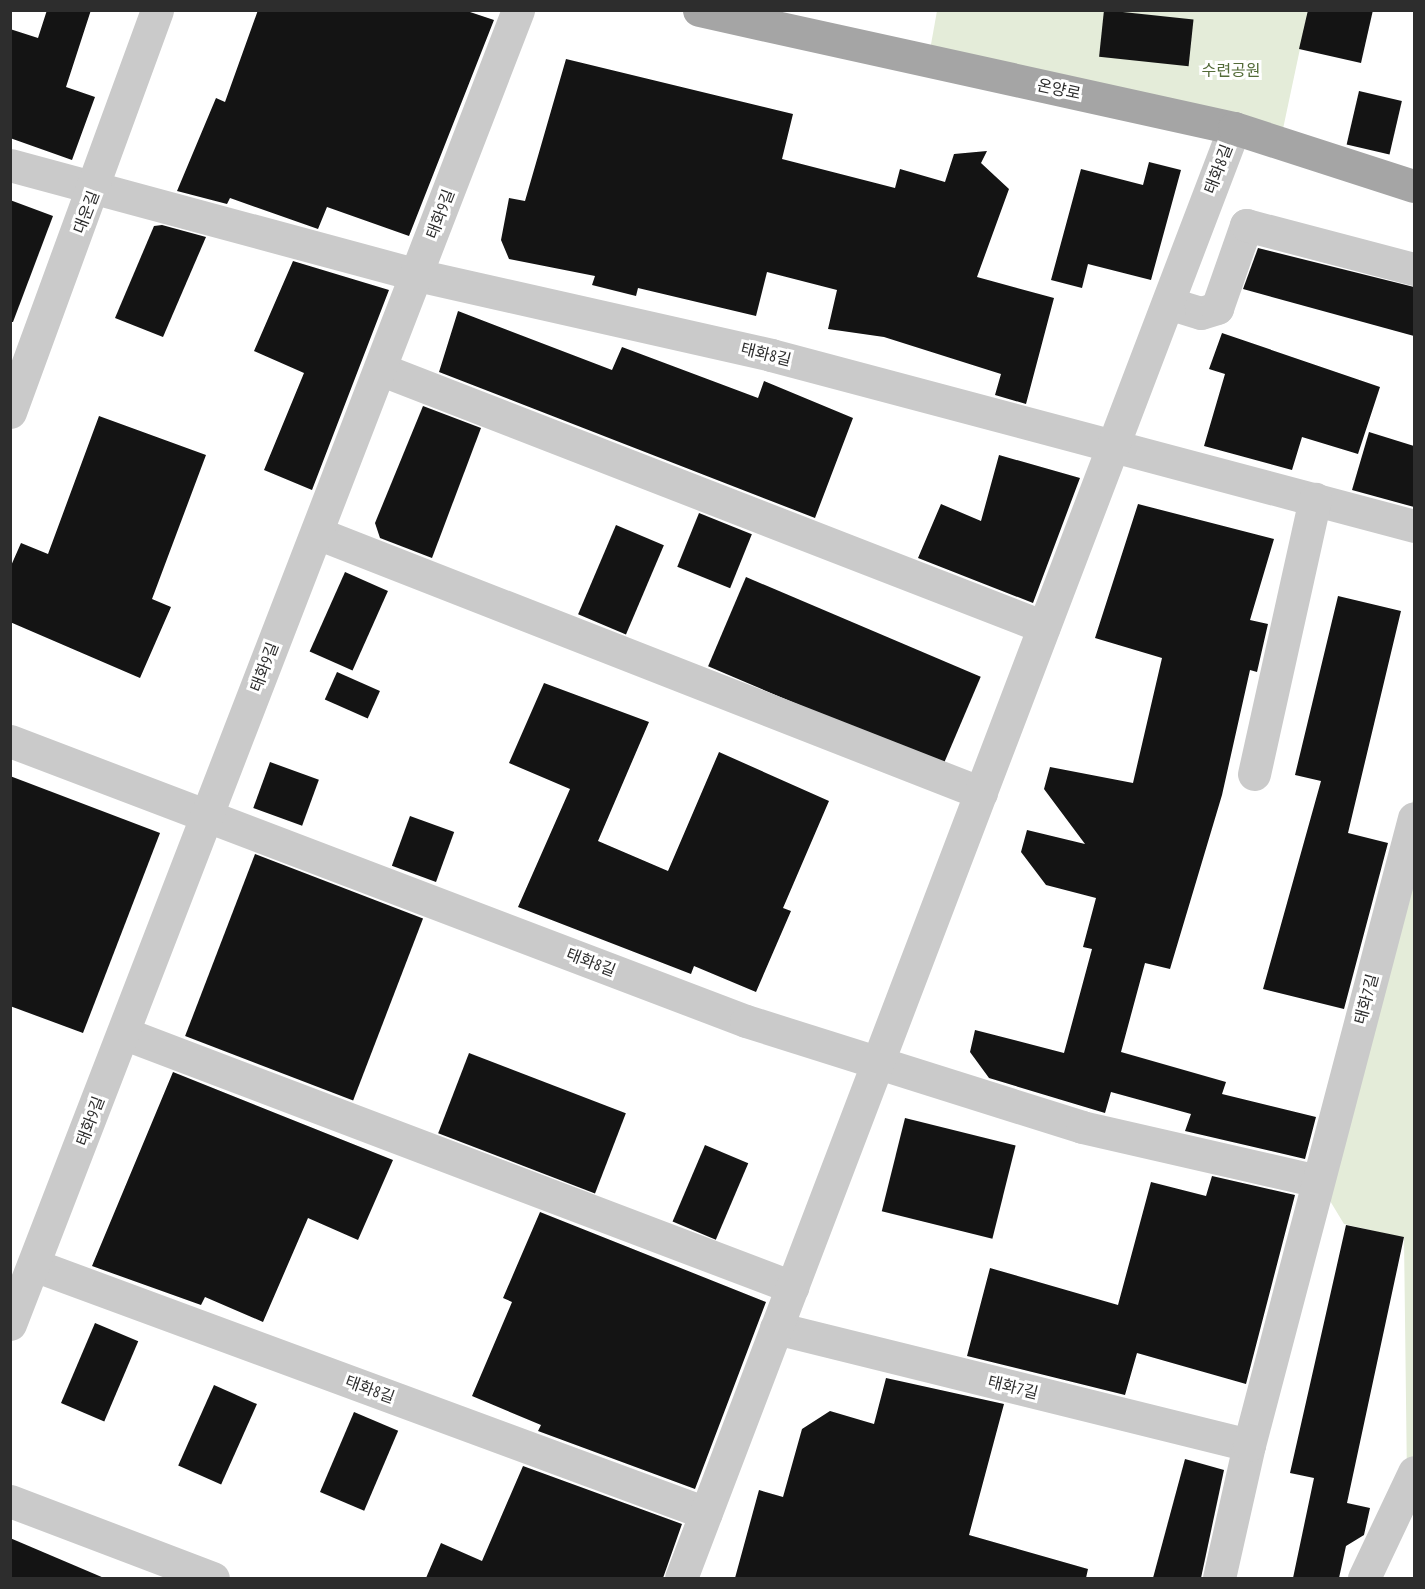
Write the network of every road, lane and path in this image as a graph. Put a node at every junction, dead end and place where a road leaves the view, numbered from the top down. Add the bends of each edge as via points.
1 (157, 10) edge
2 (518, 10) edge
3 (699, 10) edge
4 (1234, 128) junction
5 (10, 165) edge
6 (1414, 186) edge
7 (95, 187) junction
8 (1414, 269) edge
9 (417, 275) junction
10 (1168, 303) junction
11 (380, 369) junction
12 (10, 412) edge
13 (1113, 446) junction
14 (1315, 499) junction
15 (1414, 526) edge
16 (317, 533) junction
17 (1044, 627) junction
18 (10, 741) edge
19 (1254, 774) dead end
20 (981, 793) junction
21 (207, 814) junction
22 (1414, 818) edge
23 (123, 1033) junction
24 (877, 1065) junction
25 (1318, 1181) junction
26 (34, 1265) junction
27 (792, 1287) junction
28 (10, 1324) edge
29 (777, 1329) junction
30 (1249, 1445) junction
31 (1414, 1472) edge
32 (10, 1501) edge
33 (706, 1513) junction
34 (213, 1578) edge
35 (681, 1578) edge
36 (1219, 1578) edge
37 (1364, 1578) edge

1 - 7 street, 대운길
2 - 9 street, 태화9길
3 - 4 main road, 온양로
4 - 6 main road, 온양로
4 - 10 street, 태화8길
5 - 7 street, 태화8길
7 - 9 street, 태화8길
7 - 12 street, 대운길
8 - 10 street via 1246,225 1217,308 1201,313
9 - 11 street, 태화9길
9 - 13 street, 태화8길 via 771,355
10 - 13 street, 태화8길
11 - 16 street, 태화9길
11 - 17 street
13 - 14 street
13 - 17 street, 태화8길
14 - 15 street
14 - 19 street
16 - 20 street
16 - 21 street, 태화9길
17 - 20 street, 태화8길
18 - 21 street, 태화8길
20 - 24 street, 태화8길
21 - 23 street, 태화9길
21 - 24 street, 태화8길 via 746,1021
22 - 25 street, 태화7길
23 - 26 street, 태화9길
23 - 27 street
24 - 25 street via 1082,1127
24 - 27 street, 태화8길
25 - 30 street, 태화7길
26 - 28 street, 태화9길
26 - 33 street, 태화8길
27 - 29 street, 태화8길
29 - 30 street, 태화7길
29 - 33 street, 태화8길
30 - 36 street, 태화7길
31 - 37 street
32 - 34 street
33 - 35 street, 태화8길

